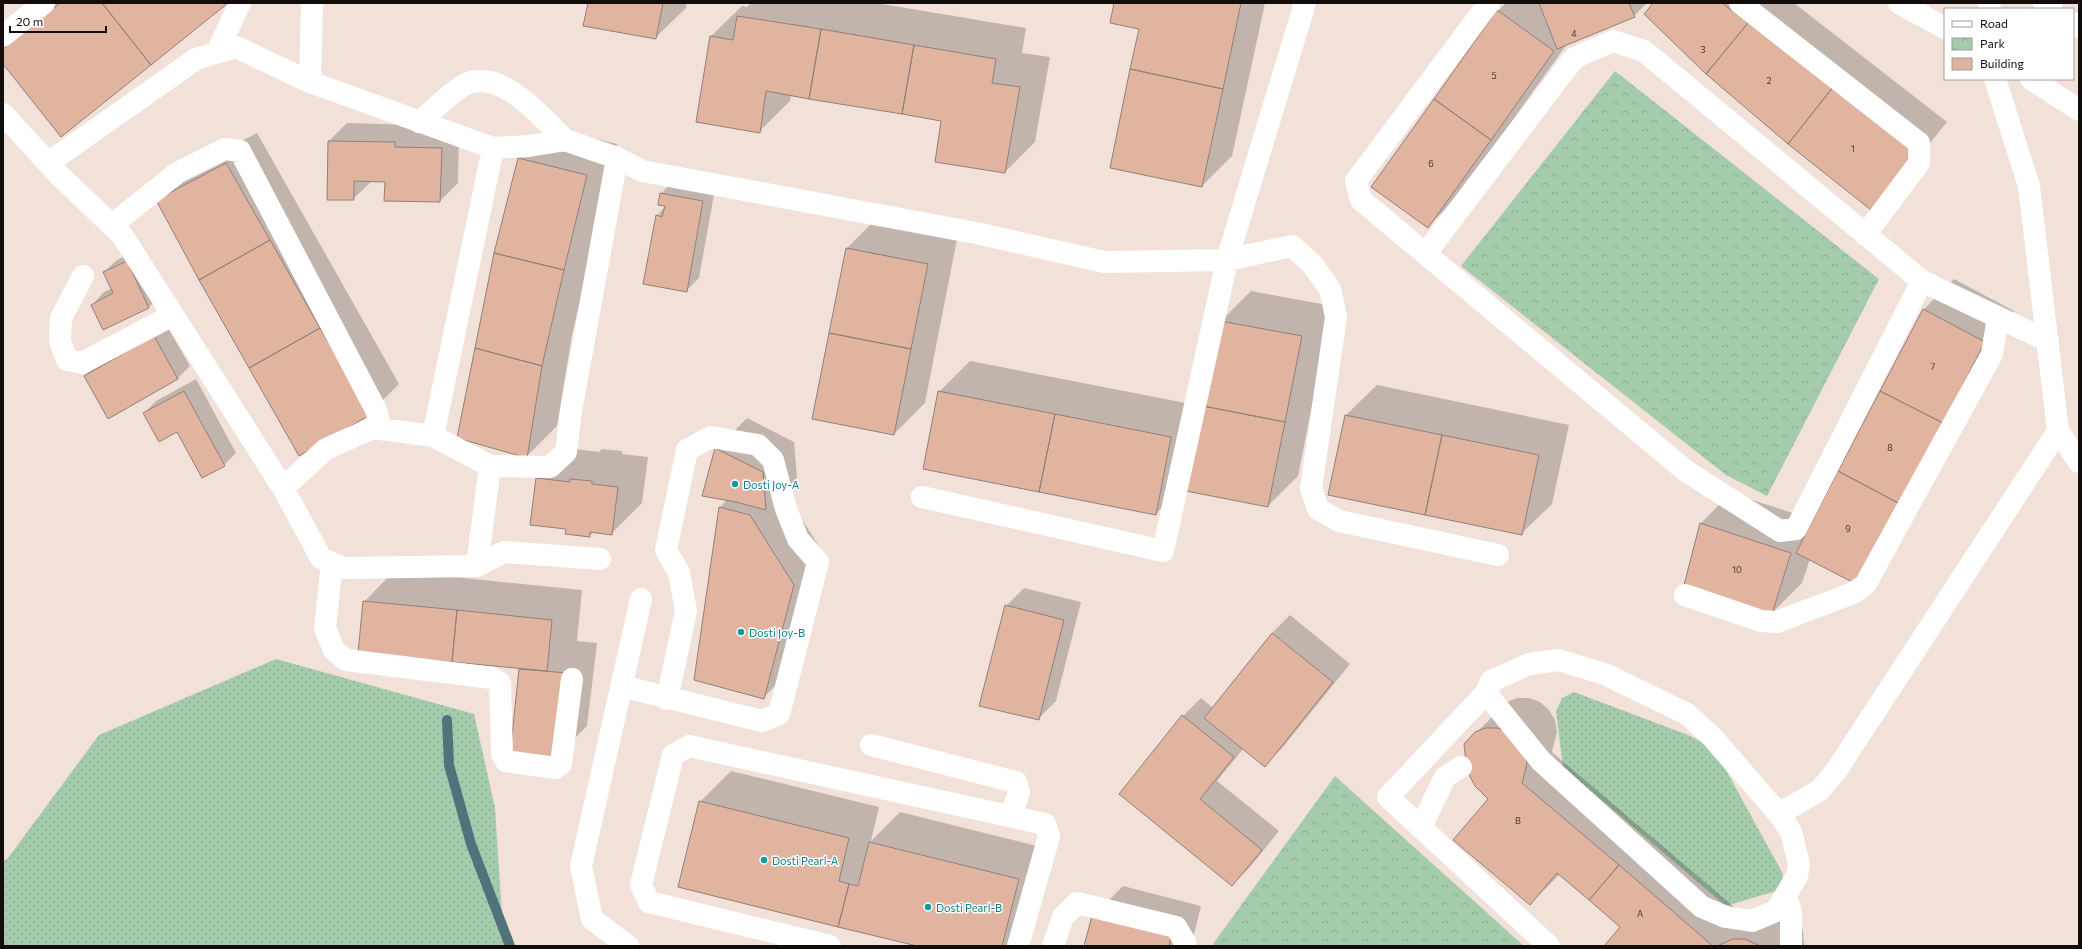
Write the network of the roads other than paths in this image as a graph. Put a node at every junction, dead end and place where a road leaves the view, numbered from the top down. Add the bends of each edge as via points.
1 (44, 3) edge
2 (240, 3) edge
3 (312, 3) edge
4 (1305, 3) edge
5 (1489, 3) edge
6 (1740, 3) edge
7 (1899, 3) edge
8 (1944, 27) edge
9 (3, 36) edge
10 (218, 52) junction
11 (1995, 80) edge
12 (2033, 80) edge
13 (310, 82) junction
14 (2079, 110) edge
15 (3, 114) edge
16 (419, 122) junction
17 (565, 140) junction
18 (493, 148) junction
19 (618, 158) junction
20 (48, 163) junction
21 (112, 225) junction
22 (1865, 235) junction
23 (1426, 253) junction
24 (1227, 260) junction
25 (83, 276) dead end
26 (1922, 281) junction
27 (173, 315) junction
28 (1998, 317) junction
29 (2048, 341) junction
30 (381, 429) junction
31 (2058, 432) junction
32 (433, 436) junction
33 (2079, 462) edge
34 (490, 466) junction
35 (283, 488) junction
36 (922, 497) dead end
37 (1498, 555) dead end
38 (600, 559) dead end
39 (332, 563) junction
40 (477, 566) junction
41 (1685, 595) dead end
42 (641, 599) dead end
43 (572, 680) dead end
44 (621, 686) junction
45 (1486, 693) junction
46 (667, 699) junction
47 (871, 745) dead end
48 (1461, 767) dead end
49 (1779, 814) junction
50 (1011, 816) junction
51 (1421, 827) junction
52 (1785, 896) junction
53 (628, 946) edge
54 (830, 946) edge
55 (1018, 946) edge
56 (1053, 946) edge
57 (1184, 946) edge
58 (1549, 946) edge
59 (1791, 946) edge

1 - 9 street
2 - 10 street
3 - 13 street
4 - 24 street
5 - 23 street via 1356,181 1361,200
6 - 22 street via 1919,143 1919,163
7 - 8 street
10 - 13 street via 236,47
10 - 20 street via 196,59
11 - 29 street via 2029,186
12 - 14 street
13 - 16 street
15 - 20 street
16 - 17 street via 465,84 489,80 513,92
16 - 18 street
17 - 18 street
17 - 19 street
18 - 32 street
19 - 24 street via 642,171 655,174 981,234 1104,262
19 - 34 street via 571,411 566,452 550,467
20 - 21 street
21 - 27 street via 122,235
21 - 30 street via 177,173 225,149 240,151 376,410
22 - 23 street via 1644,51 1613,42 1574,58
22 - 26 street
23 - 26 street via 1686,471 1780,531 1796,529
24 - 36 street via 1163,551
24 - 37 street via 1292,246 1312,264 1330,289 1336,317 1311,488 1318,509 1339,521
25 - 27 street via 61,318 60,341 68,360 82,363
26 - 28 street
27 - 35 street
28 - 29 street
28 - 41 street via 1992,354 1865,585 1853,593 1777,622 1761,621
29 - 31 street
30 - 32 street
30 - 35 street via 373,428 326,449
31 - 33 street
31 - 49 street via 1836,771 1820,790
32 - 34 street
34 - 40 street
35 - 39 street via 321,558
38 - 40 street via 504,552
39 - 40 street via 343,568
39 - 43 street via 325,628 334,650 346,660 492,678 500,683 502,754 506,761 555,768 561,764
42 - 44 street
44 - 46 street
44 - 53 street via 581,866 592,919
45 - 49 street via 1491,681 1529,664 1558,660 1605,674 1687,714 1712,737
45 - 51 street via 1388,797
45 - 52 street via 1541,761 1702,907 1726,917 1752,921 1776,911
46 - 46 street via 762,721 779,714 818,562 798,539 786,509 773,460 758,445 711,437 687,450 666,550 679,573 686,611
47 - 50 street via 1016,782 1019,792
48 - 51 street via 1445,777
49 - 52 street via 1791,832 1799,864 1796,876
50 - 54 street via 689,746 673,755 641,885 649,902
50 - 55 street via 1045,824 1049,836
51 - 58 street
52 - 59 street via 1791,911
56 - 57 street via 1063,917 1077,903 1176,927 1185,942

